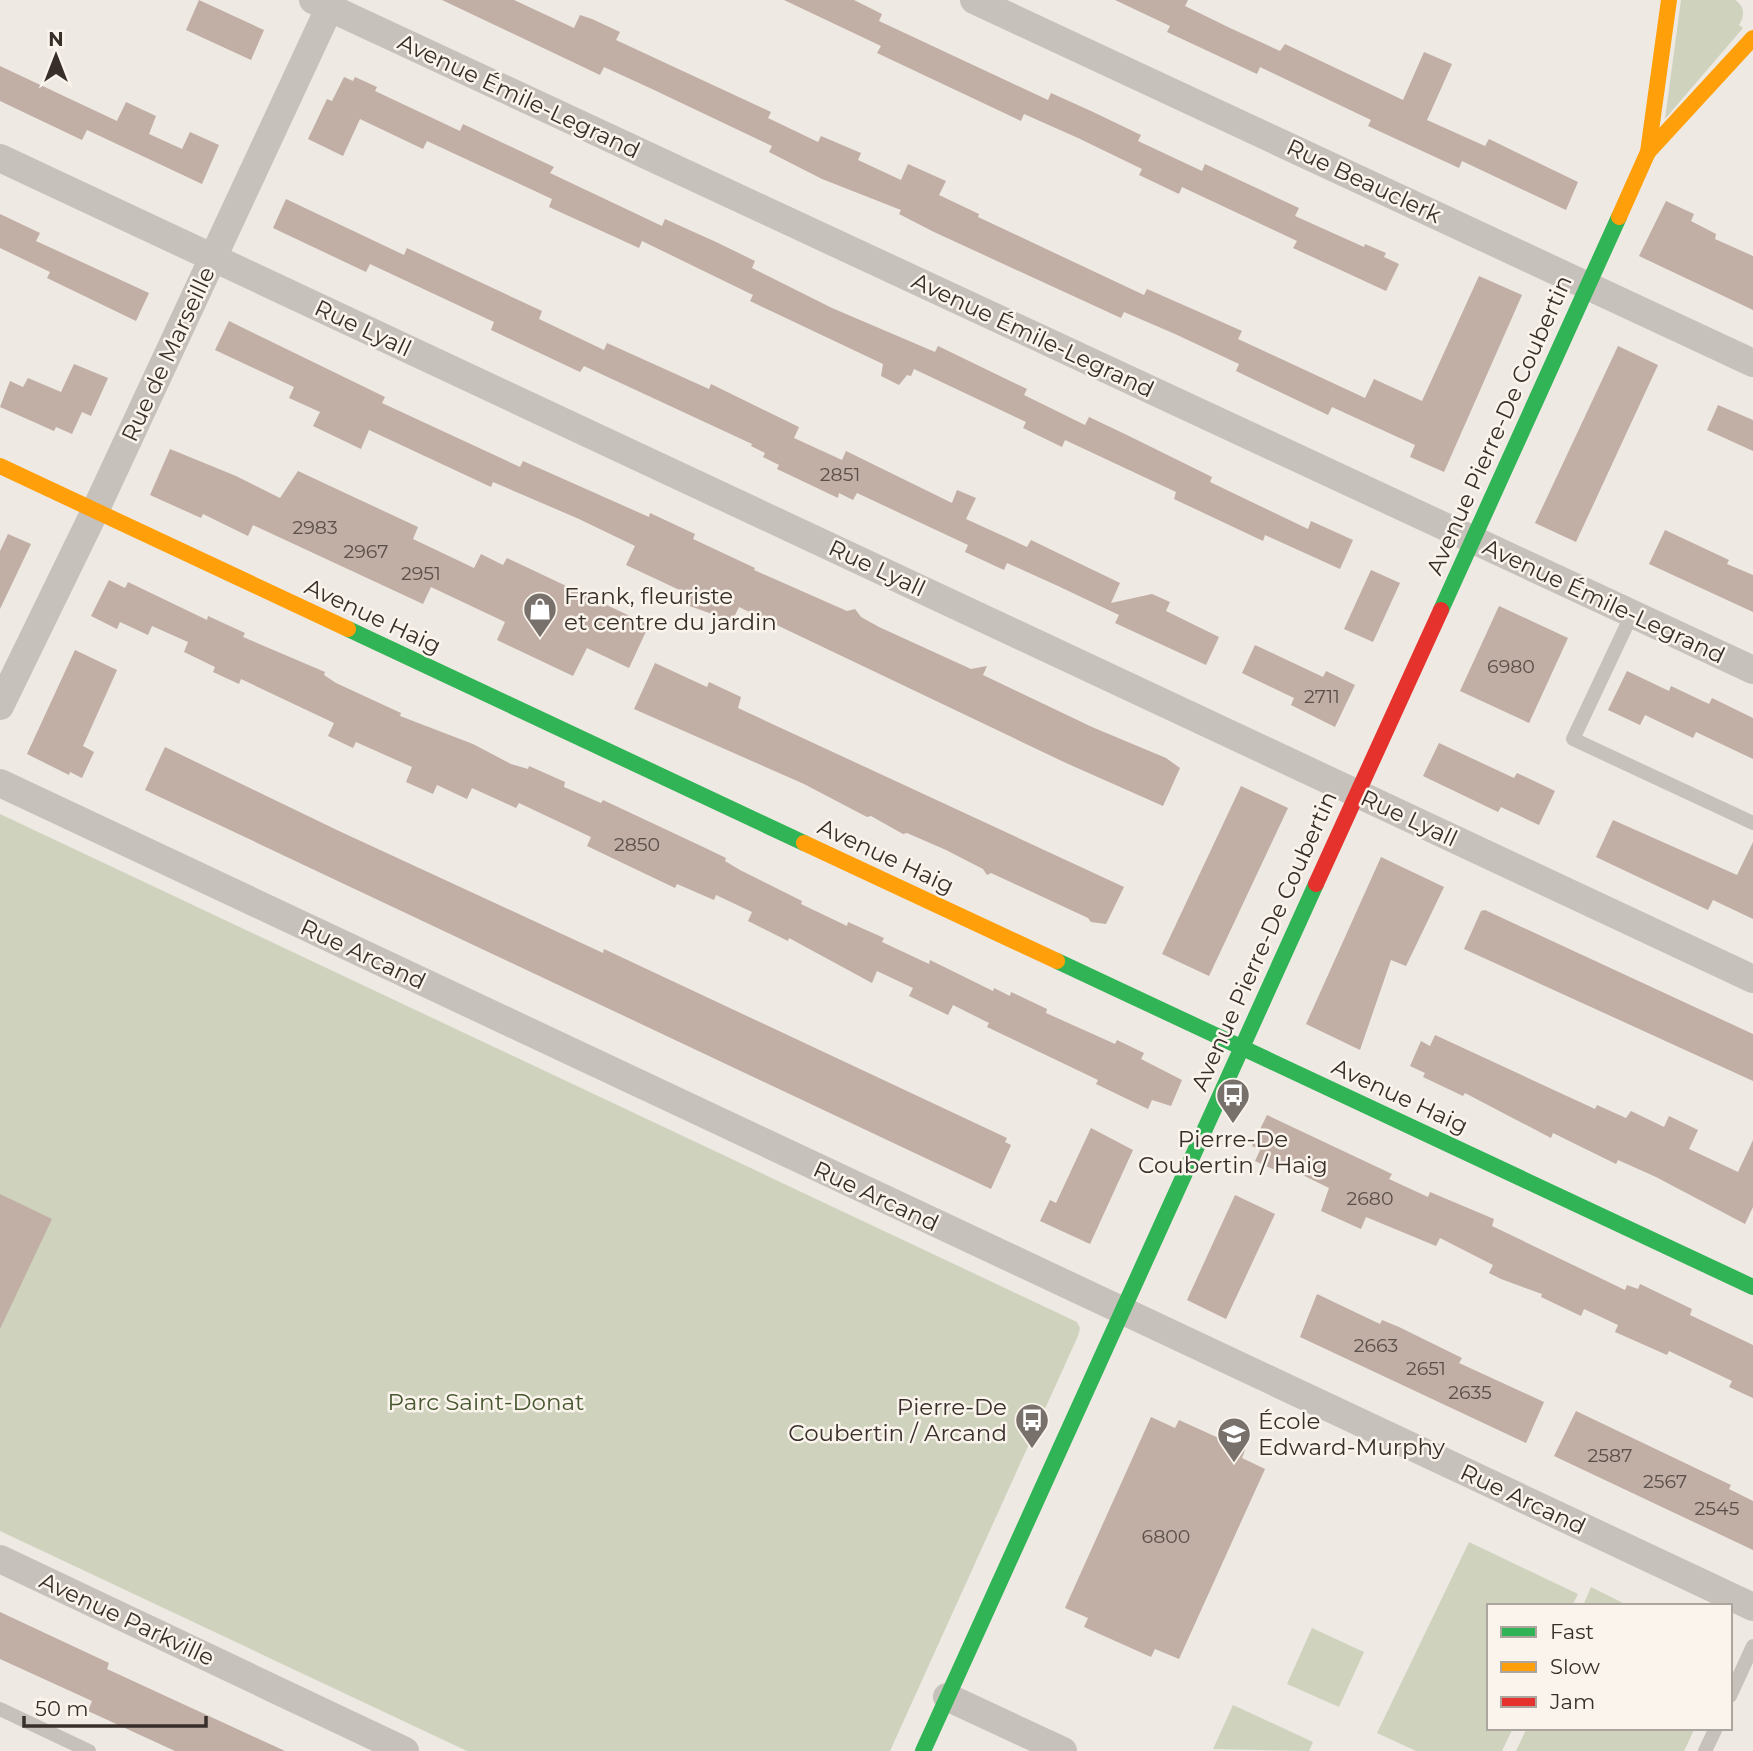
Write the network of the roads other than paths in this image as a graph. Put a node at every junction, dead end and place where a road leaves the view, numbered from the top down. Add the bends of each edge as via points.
1 (974, 0) edge
2 (1669, 0) edge
3 (325, 3) edge
4 (1753, 38) edge
5 (1648, 152) junction
6 (0, 158) edge
7 (214, 257) junction
8 (1586, 285) junction
9 (1753, 363) edge
10 (0, 466) edge
11 (95, 511) junction
12 (1473, 540) junction
13 (1632, 614) junction
14 (1753, 670) edge
15 (0, 706) edge
16 (0, 782) edge
17 (1356, 793) junction
18 (1753, 823) edge
19 (1753, 979) edge
20 (1242, 1047) junction
21 (1753, 1287) edge
22 (1122, 1311) junction
23 (0, 1559) edge
24 (1753, 1607) edge
25 (1753, 1646) edge
26 (1732, 1692) edge
27 (947, 1697) junction
28 (0, 1709) edge
29 (1715, 1730) edge
30 (89, 1751) edge
31 (405, 1751) edge
32 (923, 1751) edge
33 (1063, 1751) edge
34 (1705, 1751) edge

1 - 8 street, Rue Beauclerk
2 - 5 street, Avenue Pierre-De Coubertin
3 - 7 street, Rue de Marseille
3 - 12 street, Avenue Émile-Legrand
4 - 5 street, Avenue Pierre-De Coubertin
5 - 8 street, Avenue Pierre-De Coubertin
6 - 7 street, Rue Lyall
7 - 11 street, Rue de Marseille
7 - 17 street, Rue Lyall
8 - 9 street, Rue Beauclerk
8 - 12 street, Avenue Pierre-De Coubertin
10 - 11 street, Avenue Haig
11 - 15 street, Rue de Marseille
11 - 20 street, Avenue Haig
12 - 13 street, Avenue Émile-Legrand
12 - 17 street, Avenue Pierre-De Coubertin
13 - 14 street, Avenue Émile-Legrand
13 - 18 lane via 1573,739
16 - 22 street, Rue Arcand
17 - 19 street, Rue Lyall
17 - 20 street, Avenue Pierre-De Coubertin
20 - 21 street, Avenue Haig
20 - 22 street, Avenue Pierre-De Coubertin
22 - 24 street, Rue Arcand
22 - 27 street, Avenue Pierre-De Coubertin
23 - 31 street, Avenue Parkville
25 - 26 lane
27 - 32 street, Avenue Pierre-De Coubertin
27 - 33 street
28 - 30 lane
29 - 34 lane

